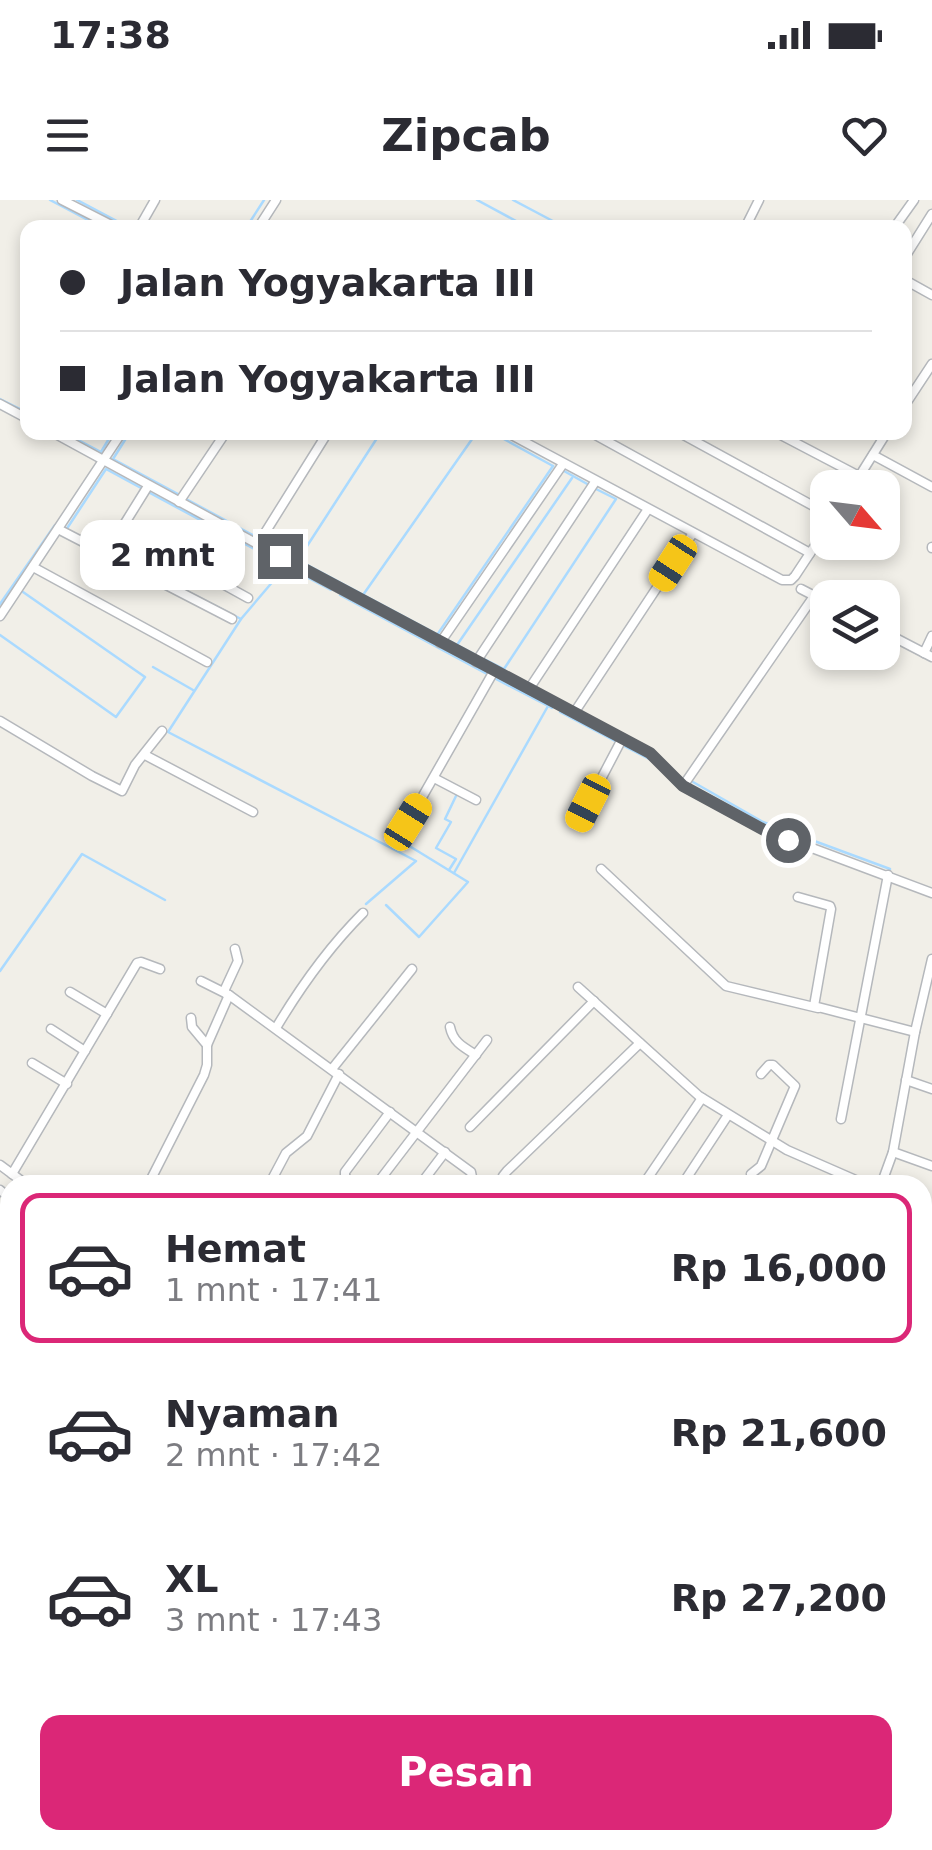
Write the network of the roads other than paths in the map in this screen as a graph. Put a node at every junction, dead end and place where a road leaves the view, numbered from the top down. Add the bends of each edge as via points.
1 (62, 200) edge
2 (932, 214) edge
3 (101, 220) edge
4 (912, 245) edge
5 (932, 364) edge
6 (912, 395) edge
7 (66, 440) edge
8 (117, 440) edge
9 (221, 440) edge
10 (323, 440) edge
11 (520, 440) edge
12 (605, 440) edge
13 (693, 440) edge
14 (790, 440) edge
15 (882, 440) edge
16 (873, 454) junction
17 (104, 461) junction
18 (562, 464) junction
19 (848, 470) edge
20 (864, 470) edge
21 (596, 482) junction
22 (148, 486) junction
23 (932, 486) edge
24 (179, 502) junction
25 (810, 504) edge
26 (648, 509) junction
27 (58, 528) junction
28 (693, 533) junction
29 (258, 544) junction
30 (810, 553) joint
31 (33, 567) junction
32 (801, 589) dead end
33 (810, 594) edge
34 (248, 598) dead end
35 (810, 602) edge
36 (0, 616) edge
37 (232, 619) dead end
38 (932, 636) edge
39 (900, 640) edge
40 (440, 643) junction
41 (928, 655) edge
42 (206, 662) dead end
43 (476, 662) junction
44 (494, 671) junction
45 (529, 689) junction
46 (574, 713) junction
47 (0, 721) edge
48 (162, 731) dead end
49 (622, 739) junction
50 (145, 755) junction
51 (434, 778) junction
52 (683, 786) junction
53 (476, 800) dead end
54 (253, 812) dead end
55 (579, 821) dead end
56 (408, 822) dead end
57 (601, 868) dead end
58 (888, 875) junction
59 (932, 893) edge
60 (798, 897) dead end
61 (363, 913) dead end
62 (235, 949) dead end
63 (932, 959) edge
64 (412, 968) dead end
65 (160, 969) dead end
66 (200, 981) dead end
67 (578, 987) dead end
68 (70, 992) dead end
69 (227, 994) junction
70 (594, 1001) junction
71 (818, 1008) junction
72 (107, 1014) junction
73 (191, 1018) dead end
74 (860, 1020) junction
75 (450, 1026) dead end
76 (276, 1028) junction
77 (51, 1029) dead end
78 (915, 1032) junction
79 (487, 1040) dead end
80 (640, 1043) junction
81 (207, 1045) junction
82 (85, 1051) junction
83 (476, 1055) junction
84 (32, 1063) dead end
85 (335, 1072) junction
86 (761, 1074) dead end
87 (906, 1080) junction
88 (66, 1084) junction
89 (932, 1090) edge
90 (702, 1098) junction
91 (390, 1112) junction
92 (728, 1115) junction
93 (842, 1119) dead end
94 (470, 1127) dead end
95 (417, 1130) junction
96 (772, 1141) junction
97 (445, 1152) junction
98 (894, 1152) junction
99 (0, 1165) edge
100 (932, 1166) edge
101 (12, 1174) joint
102 (751, 1174) dead end
103 (153, 1175) edge
104 (275, 1175) edge
105 (344, 1175) edge
106 (383, 1175) edge
107 (428, 1175) edge
108 (471, 1175) edge
109 (504, 1175) edge
110 (650, 1175) edge
111 (689, 1175) edge
112 (845, 1175) edge
113 (884, 1175) edge

1 - 3 street
2 - 4 street
5 - 6 street
7 - 17 street
8 - 17 street
9 - 24 street
10 - 29 street
11 - 18 street
12 - 30 street
13 - 25 street
14 - 19 street
15 - 16 street
16 - 20 street
16 - 23 street
17 - 22 street
17 - 27 street
18 - 21 street
18 - 40 street
21 - 26 street
21 - 43 street
22 - 24 street
22 - 34 street via 125,530
24 - 29 street
26 - 28 street
26 - 45 street
27 - 31 street
27 - 37 street
28 - 30 street via 782,580 791,580
28 - 46 street
29 - 40 street
31 - 36 street
31 - 42 street
32 - 33 street
35 - 52 street
38 - 41 street
39 - 41 street
40 - 43 street
43 - 44 street
44 - 45 street
44 - 51 street
45 - 46 street
46 - 49 street
47 - 50 street via 122,791
48 - 50 street
49 - 52 street via 656,758
49 - 55 street
50 - 54 street
51 - 53 street
51 - 56 street
52 - 58 street via 764,830
57 - 71 street via 726,986
58 - 59 street
58 - 74 street
60 - 71 street via 831,909
61 - 76 street via 309,975
62 - 69 street via 238,961
63 - 78 street
64 - 85 street
65 - 72 street via 136,963
66 - 69 street
67 - 70 street
68 - 72 street
69 - 76 street
69 - 81 street
70 - 80 street
70 - 94 street
71 - 74 street
72 - 82 street
73 - 81 street
74 - 78 street
74 - 93 street
75 - 83 street via 456,1042
76 - 85 street
77 - 82 street
78 - 87 street
79 - 83 street
80 - 90 street
80 - 109 street
81 - 103 street via 204,1075
82 - 88 street
83 - 95 street
84 - 88 street
85 - 91 street
85 - 104 street via 308,1136 286,1153
86 - 96 street via 773,1065 795,1086
87 - 89 street
87 - 98 street
88 - 101 street
90 - 92 street
90 - 110 street
91 - 95 street
91 - 105 street
92 - 96 street
92 - 111 street
95 - 97 street
95 - 106 street
96 - 102 street
96 - 112 street
97 - 107 street
97 - 108 street
98 - 100 street
98 - 113 street
99 - 101 street

